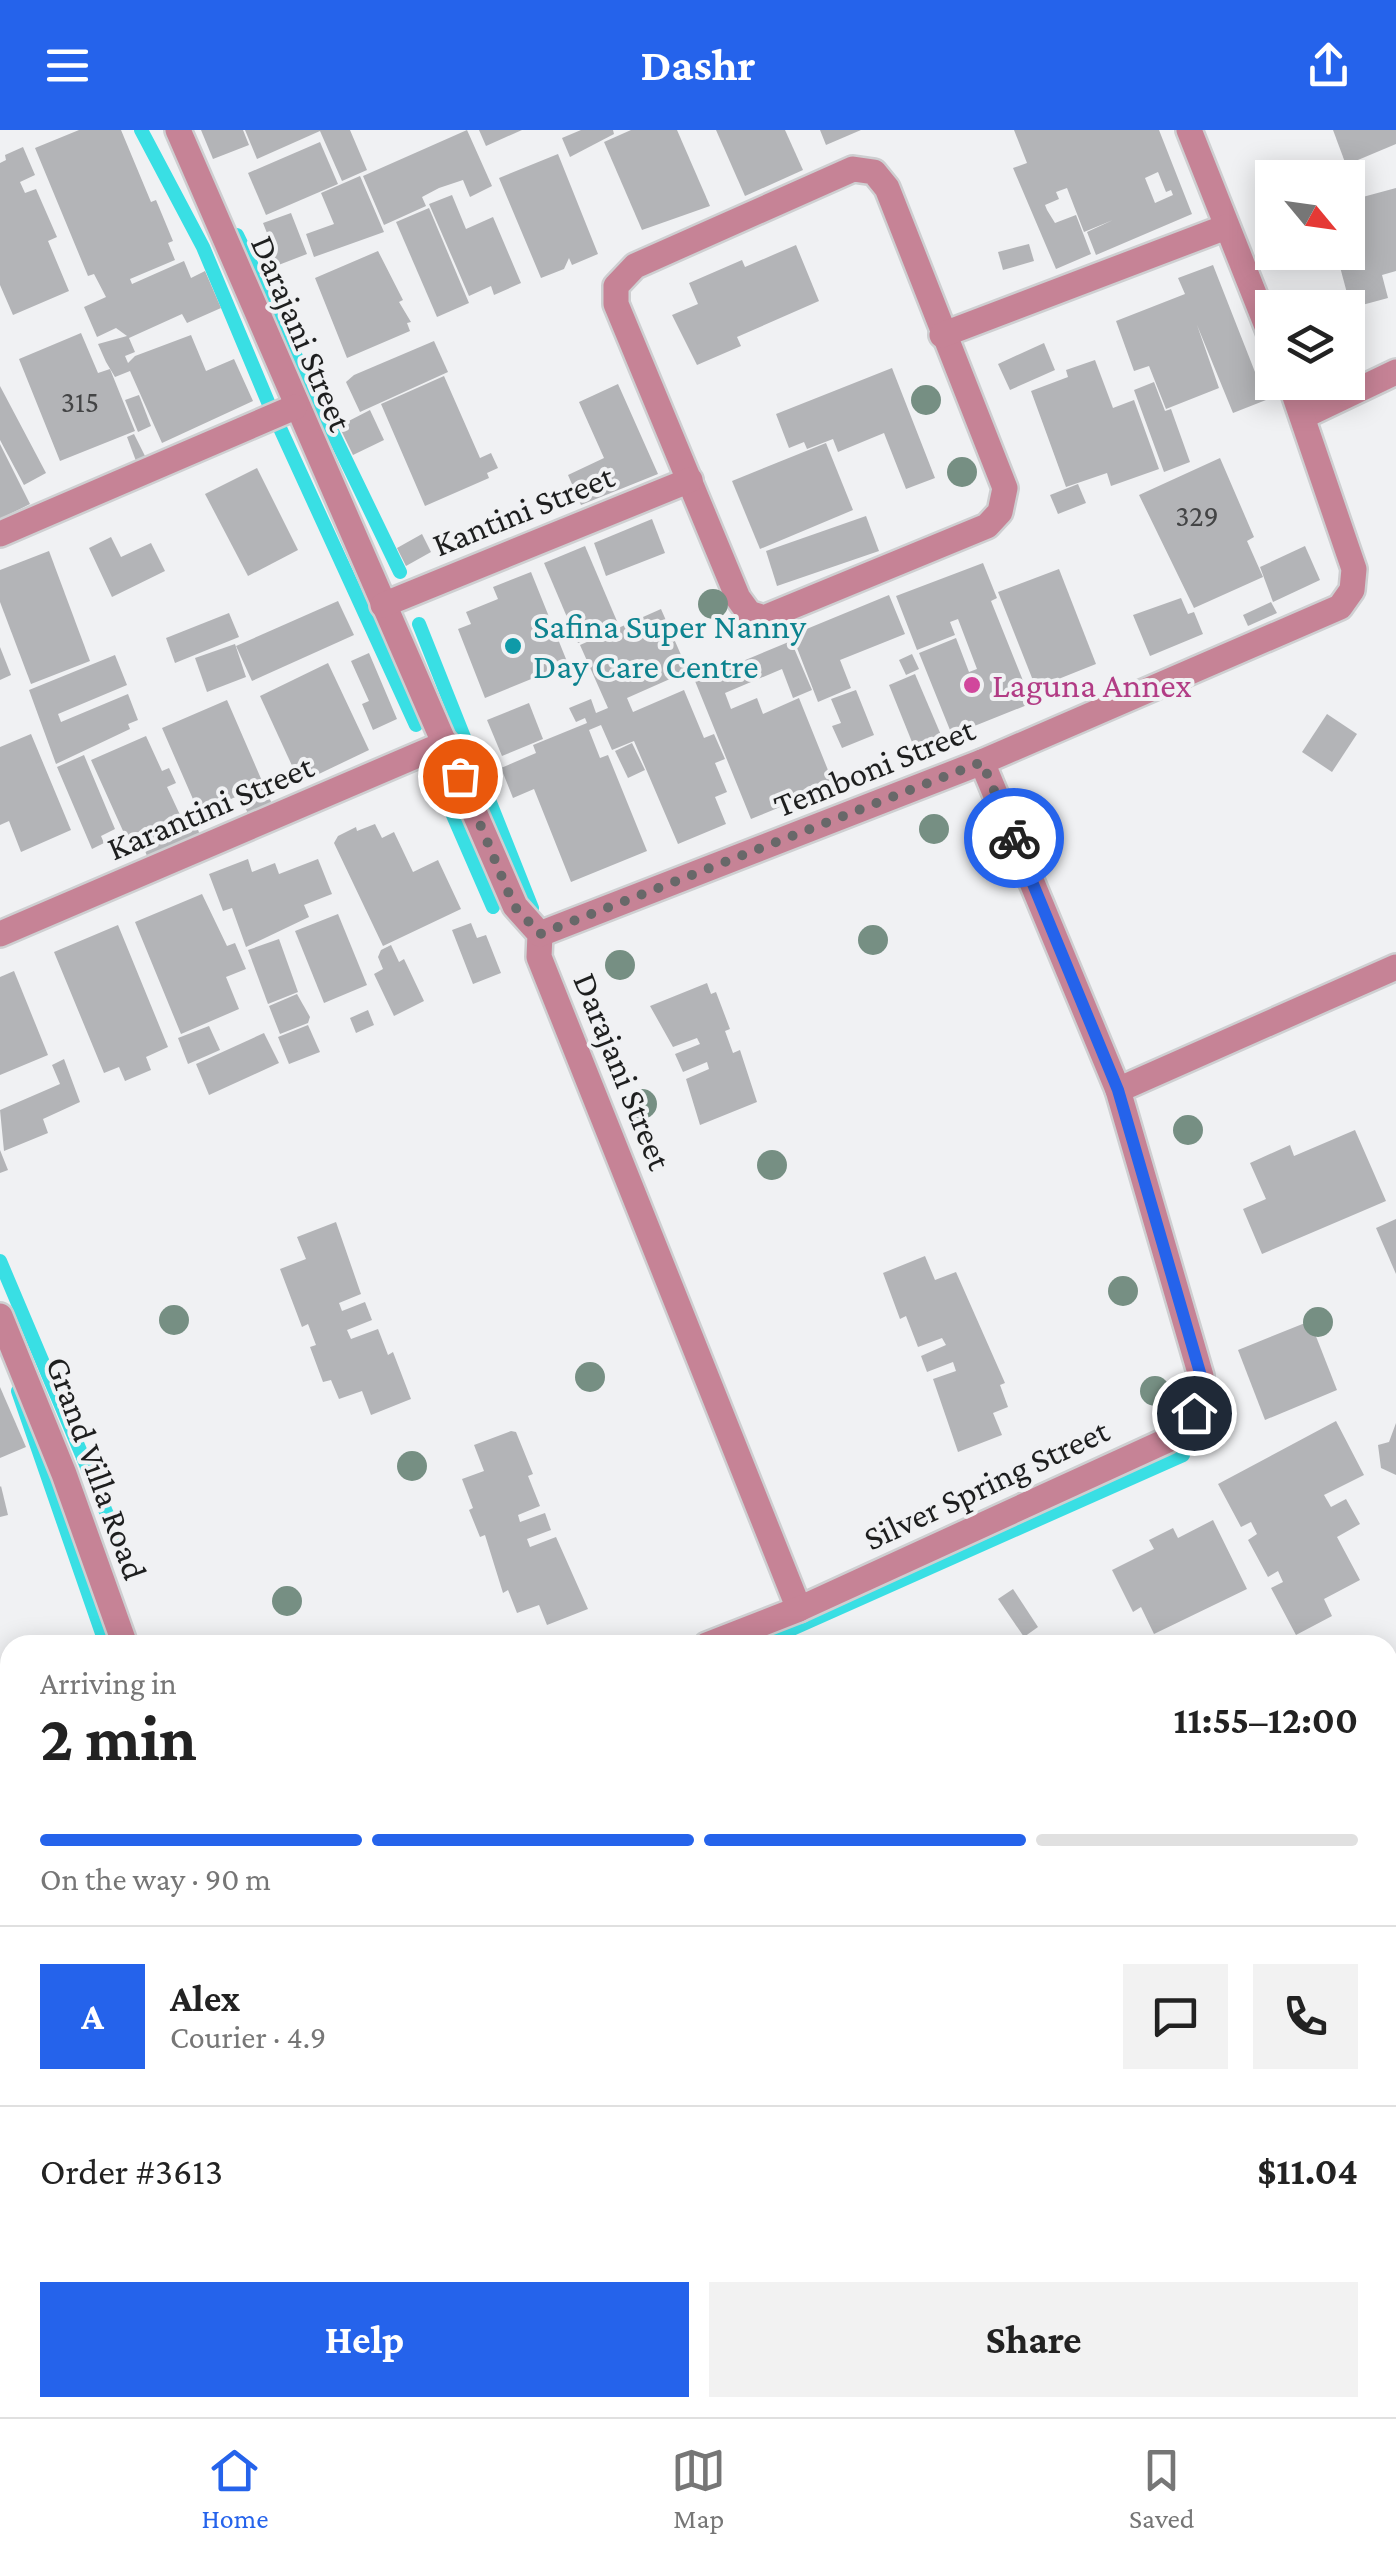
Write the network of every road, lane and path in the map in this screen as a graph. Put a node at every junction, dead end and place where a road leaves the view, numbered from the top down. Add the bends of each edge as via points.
1 (178, 130) edge
2 (1188, 130) edge
3 (1226, 227) junction
4 (1255, 298) edge
5 (942, 335) junction
6 (1396, 372) edge
7 (1297, 400) edge
8 (295, 407) junction
9 (1304, 416) junction
10 (690, 480) junction
11 (0, 534) edge
12 (384, 605) junction
13 (446, 744) junction
14 (982, 762) junction
15 (0, 934) edge
16 (540, 934) junction
17 (1396, 967) edge
18 (1118, 1090) junction
19 (0, 1316) edge
20 (7, 1348) edge
21 (799, 1609) junction
22 (121, 1635) edge
23 (733, 1635) edge

1 - 8 street, Darajani Street
2 - 3 street
3 - 4 street
3 - 5 street
5 - 10 street via 1005,488 1000,512 987,526 764,618 742,606
5 - 10 street via 887,188 874,172 853,169 635,266 616,286 616,304
6 - 9 street
7 - 9 street, Temboni Street
8 - 11 street
8 - 12 street, Darajani Street
9 - 14 street, Temboni Street via 1354,569 1348,600
10 - 12 street, Kantini Street
12 - 13 street, Darajani Street
13 - 15 street, Karantini Street
13 - 16 street, Darajani Street via 514,906
14 - 16 street, Temboni Street
14 - 18 street, Silver Spring Street
16 - 21 street, Darajani Street via 539,957
17 - 18 street
18 - 21 street, Silver Spring Street via 1201,1376 1194,1413 1168,1440
19 - 20 street, Grand Villa Road
20 - 22 street, Grand Villa Road
21 - 23 street, Silver Spring Street

